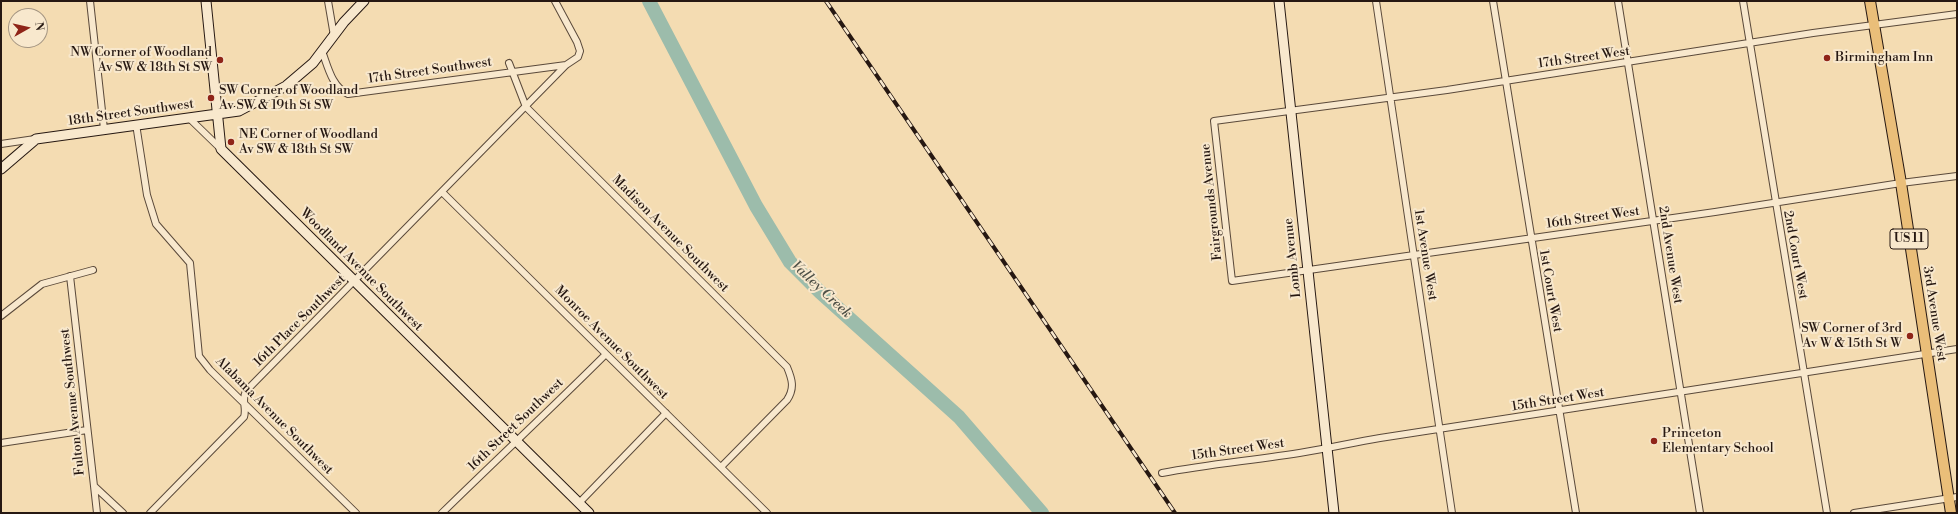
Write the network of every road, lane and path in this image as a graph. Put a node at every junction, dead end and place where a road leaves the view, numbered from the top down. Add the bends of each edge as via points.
1 (90, 1) edge
2 (206, 1) edge
3 (328, 1) edge
4 (364, 1) edge
5 (555, 1) edge
6 (1279, 1) edge
7 (1376, 1) edge
8 (1493, 1) edge
9 (1618, 1) edge
10 (1742, 1) edge
11 (1870, 1) edge
12 (1957, 14) edge
13 (1874, 26) junction
14 (334, 36) junction
15 (1749, 44) junction
16 (322, 52) junction
17 (509, 63) dead end
18 (1627, 63) junction
19 (566, 65) junction
20 (512, 73) junction
21 (1506, 81) junction
22 (1389, 98) junction
23 (526, 107) junction
24 (1290, 111) junction
25 (218, 114) junction
26 (189, 118) junction
27 (1214, 121) joint
28 (136, 124) junction
29 (104, 129) junction
30 (36, 139) junction
31 (1, 144) edge
32 (221, 149) junction
33 (1, 169) edge
34 (1957, 176) edge
35 (1901, 182) junction
36 (442, 192) junction
37 (1775, 203) junction
38 (1653, 221) junction
39 (1530, 238) junction
40 (1414, 255) junction
41 (93, 270) dead end
42 (1307, 271) junction
43 (70, 276) junction
44 (1232, 281) joint
45 (354, 282) junction
46 (1, 316) edge
47 (1957, 349) edge
48 (1926, 353) junction
49 (606, 354) junction
50 (1804, 372) junction
51 (1681, 392) junction
52 (244, 404) junction
53 (1560, 411) junction
54 (666, 413) junction
55 (1440, 429) junction
56 (88, 430) junction
57 (516, 441) junction
58 (1, 443) edge
59 (1326, 447) junction
60 (721, 467) junction
61 (1162, 473) dead end
62 (94, 486) junction
63 (1953, 498) edge
64 (579, 503) junction
65 (764, 512) edge
66 (97, 513) edge
67 (123, 513) edge
68 (150, 513) edge
69 (356, 513) edge
70 (442, 513) edge
71 (588, 513) edge
72 (1334, 513) edge
73 (1452, 513) edge
74 (1576, 513) edge
75 (1700, 513) edge
76 (1827, 513) edge
77 (1854, 513) edge
78 (1951, 513) edge

1 - 29 street
2 - 25 street
3 - 14 street
4 - 14 street, 18th Street Southwest
5 - 19 street via 580,49 578,57
6 - 24 street, Lomb Avenue
7 - 22 street, 1st Avenue West
8 - 21 street, 1st Court West
9 - 18 street, 2nd Avenue West
10 - 15 street, 2nd Court West
11 - 13 main road, 3rd Avenue West / US 11
12 - 13 street, 17th Street West
13 - 15 street, 17th Street West
13 - 35 main road, 3rd Avenue West / US 11
14 - 16 street, 18th Street Southwest
15 - 18 street, 17th Street West
15 - 37 street, 2nd Court West
16 - 20 street, 17th Street Southwest via 334,82 348,94
16 - 25 street, 18th Street Southwest via 274,93 238,111
17 - 20 street
18 - 21 street, 17th Street West
18 - 38 street, 2nd Avenue West
19 - 20 street, 17th Street Southwest
19 - 23 street, 16th Place Southwest
20 - 23 street
21 - 22 street, 17th Street West
21 - 39 street, 1st Court West
22 - 24 street, 17th Street West
22 - 40 street, 1st Avenue West
23 - 36 street, 16th Place Southwest
23 - 60 street, Madison Avenue Southwest via 787,367 792,380 788,400
24 - 27 street, 17th Street West
24 - 42 street, Lomb Avenue
25 - 26 street, 18th Street Southwest
25 - 32 street
26 - 28 street, 18th Street Southwest
26 - 32 street
27 - 44 street, Fairgrounds Avenue
28 - 29 street, 18th Street Southwest
28 - 52 street, Alabama Avenue Southwest via 147,195 156,224 190,263 199,356
29 - 30 street, 18th Street Southwest
30 - 31 street, 18th Street Southwest
30 - 33 street
32 - 45 street, Woodland Avenue Southwest
34 - 35 street, 16th Street West
35 - 37 street, 16th Street West
35 - 48 main road, 3rd Avenue West / US 11
36 - 45 street, 16th Place Southwest
36 - 49 street, Monroe Avenue Southwest
37 - 38 street, 16th Street West
37 - 50 street, 2nd Court West
38 - 39 street, 16th Street West
38 - 51 street, 2nd Avenue West
39 - 40 street, 16th Street West
39 - 53 street, 1st Court West
40 - 42 street, 16th Street West
40 - 55 street, 1st Avenue West
41 - 43 street
42 - 44 street, 16th Street West
42 - 59 street, Lomb Avenue
43 - 46 street via 42,284
43 - 56 street, Fulton Avenue Southwest
45 - 52 street, 16th Place Southwest via 246,391 243,397
45 - 57 street, Woodland Avenue Southwest
47 - 48 street, 15th Street West
48 - 50 street, 15th Street West
48 - 63 main road, 3rd Avenue West / US 11
49 - 54 street, Monroe Avenue Southwest
49 - 57 street, 16th Street Southwest
50 - 51 street, 15th Street West
50 - 76 street, 2nd Court West
51 - 53 street, 15th Street West
51 - 75 street, 2nd Avenue West
52 - 68 street, 16th Place Southwest via 244,417
52 - 69 street, Alabama Avenue Southwest
53 - 55 street, 15th Street West
53 - 74 street, 1st Court West
54 - 60 street, Monroe Avenue Southwest
54 - 64 street
55 - 59 street, 15th Street West
55 - 73 street, 1st Avenue West
56 - 58 street
56 - 62 street, Fulton Avenue Southwest
57 - 64 street, Woodland Avenue Southwest
57 - 70 street, 16th Street Southwest
59 - 61 street, 15th Street West
59 - 72 street, Lomb Avenue
60 - 65 street, Monroe Avenue Southwest
62 - 66 street
62 - 67 street, Fulton Avenue Southwest
63 - 77 street
63 - 78 main road, 3rd Avenue West / US 11
64 - 71 street, Woodland Avenue Southwest

